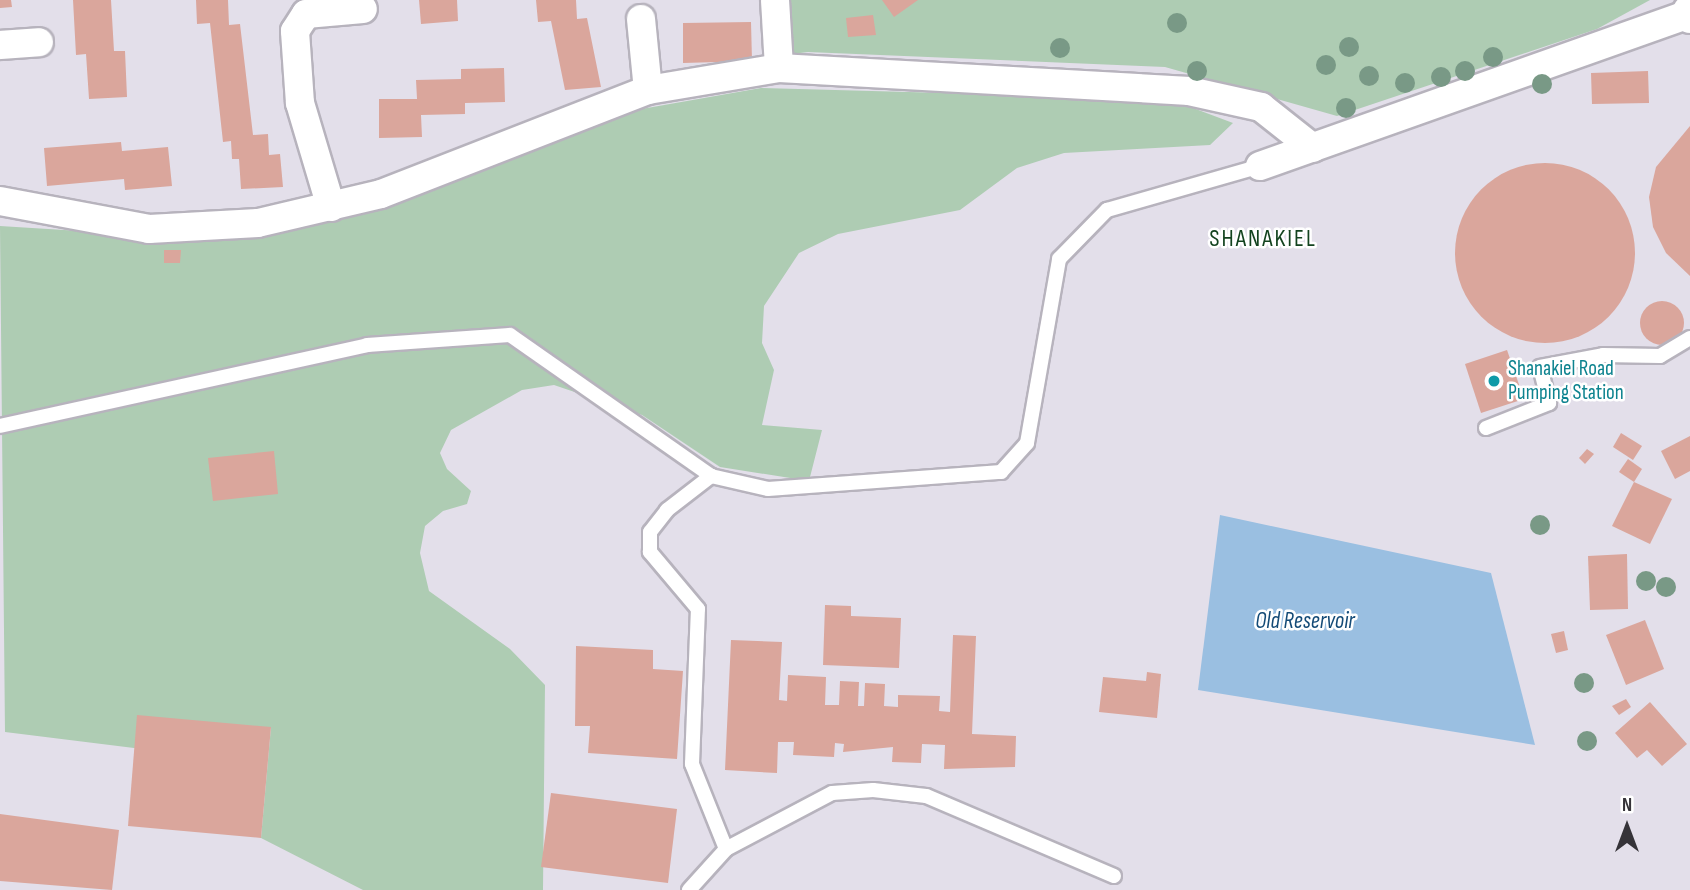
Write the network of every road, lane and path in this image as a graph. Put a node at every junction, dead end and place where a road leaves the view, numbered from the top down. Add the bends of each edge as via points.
1 (775, 0) edge
2 (363, 9) dead end
3 (1690, 13) edge
4 (640, 19) dead end
5 (40, 42) dead end
6 (0, 45) edge
7 (779, 68) junction
8 (648, 89) junction
9 (1313, 148) junction
10 (1259, 166) joint
11 (0, 201) edge
12 (331, 208) junction
13 (1690, 338) edge
14 (0, 426) edge
15 (1486, 428) dead end
16 (711, 476) junction
17 (726, 849) junction
18 (1114, 876) dead end
19 (689, 890) edge

1 - 7 street
2 - 12 street via 306,15 295,30 300,103
3 - 9 street
4 - 8 street
5 - 6 street
7 - 8 street
7 - 9 street via 1189,91 1261,107
8 - 12 street
9 - 10 street
10 - 16 lane via 1107,210 1059,259 1027,443 1001,472 768,489
11 - 12 street via 149,229 258,223
13 - 15 lane via 1660,356 1603,355 1541,367 1549,403
14 - 16 lane via 367,345 510,335
16 - 17 lane via 667,510 650,532 650,552 698,609 689,719 692,764
17 - 18 lane via 832,793 873,790 926,796
17 - 19 lane

